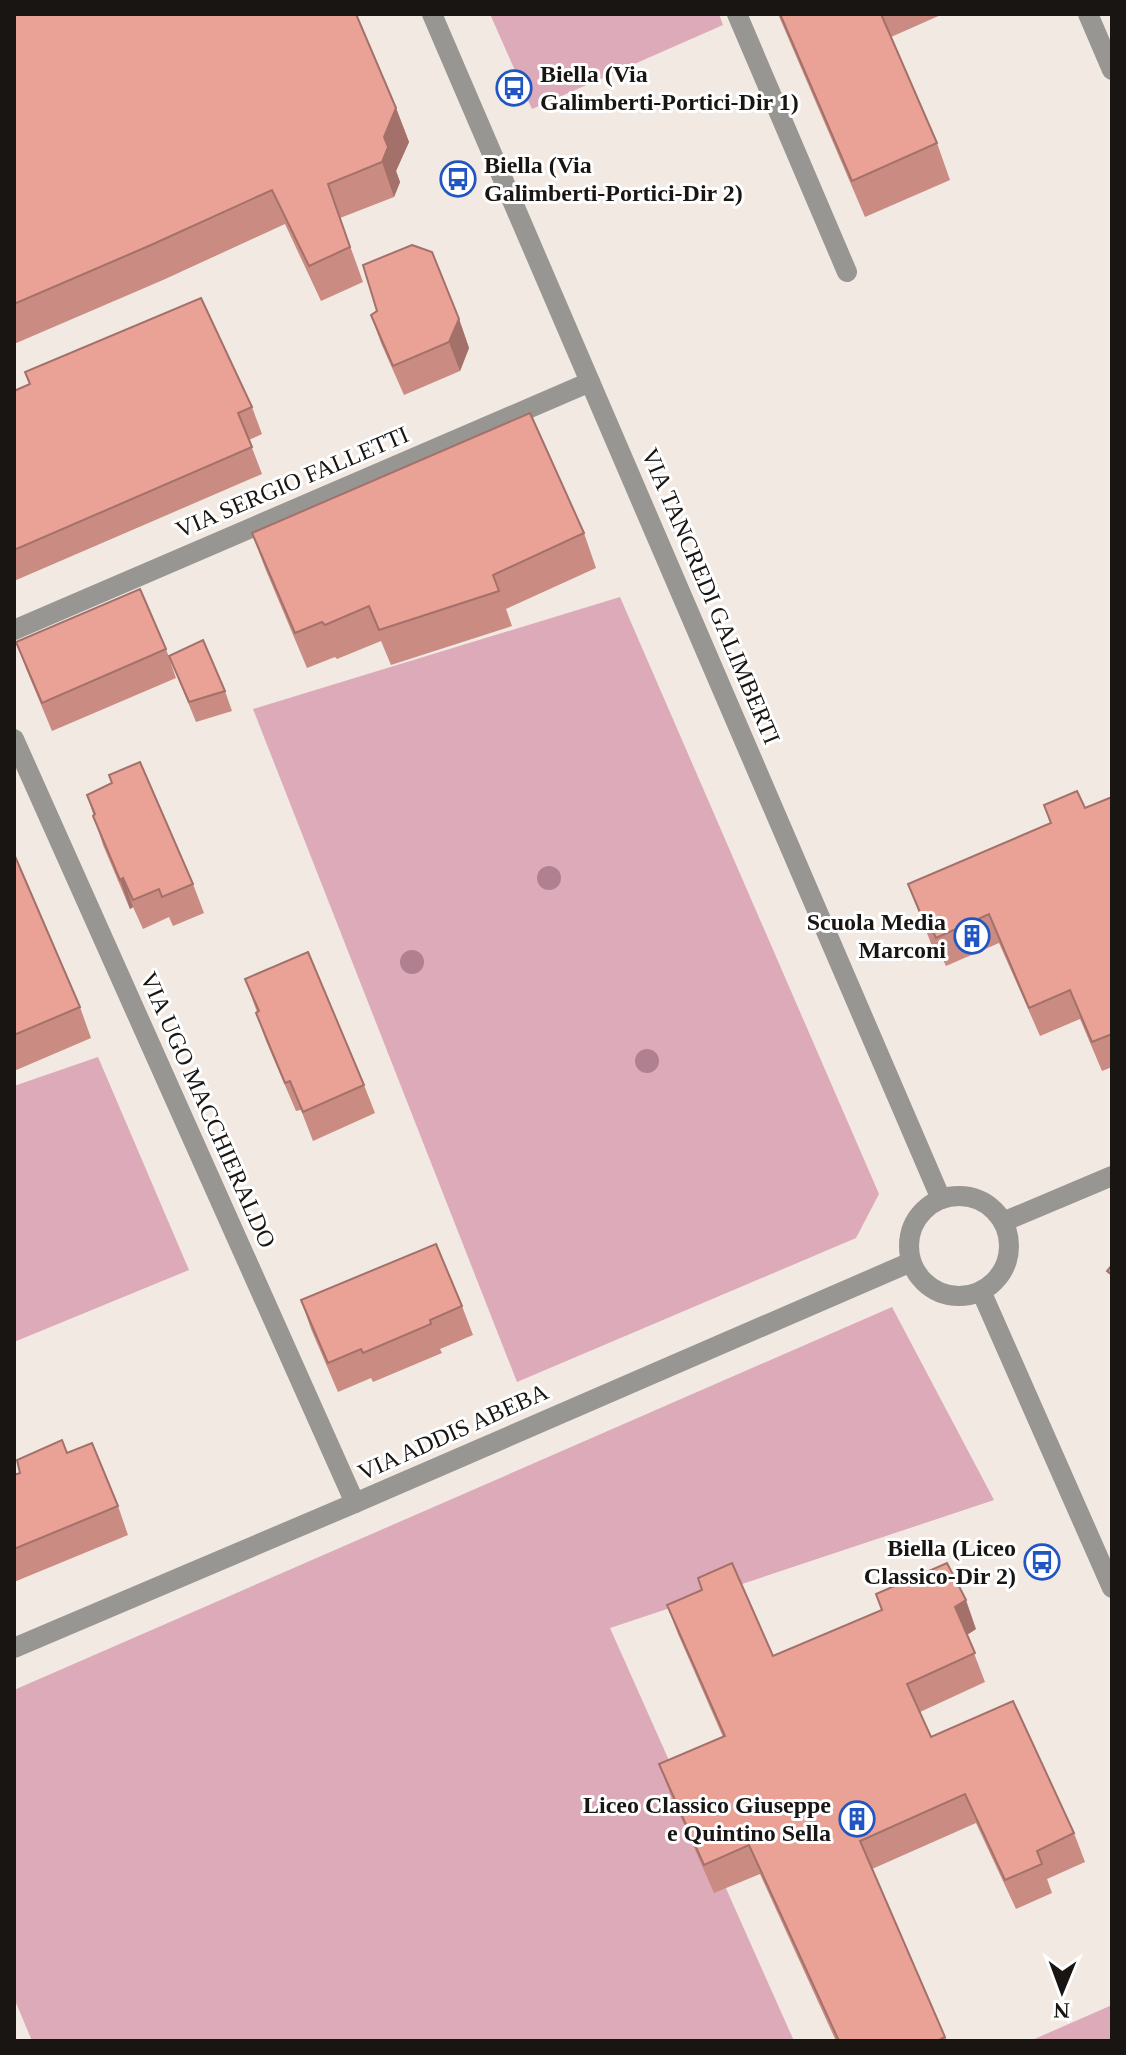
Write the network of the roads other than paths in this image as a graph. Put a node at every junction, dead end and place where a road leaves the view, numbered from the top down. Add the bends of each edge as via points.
1 (432, 14) edge
2 (737, 14) edge
3 (1088, 14) edge
4 (1112, 70) edge
5 (847, 272) dead end
6 (590, 382) junction
7 (14, 630) edge
8 (14, 739) edge
9 (1112, 1176) edge
10 (941, 1199) junction
11 (1003, 1222) junction
12 (911, 1262) junction
13 (981, 1291) junction
14 (355, 1503) junction
15 (1112, 1588) edge
16 (14, 1648) edge

1 - 6 street, VIA TANCREDI GALIMBERTI
2 - 5 street
3 - 4 street
6 - 7 street, VIA SERGIO FALLETTI
6 - 10 street, VIA TANCREDI GALIMBERTI
8 - 14 street, VIA UGO MACCHIERALDO
9 - 11 street
10 - 11 street via 976,1199
10 - 12 street via 913,1225 908,1243
11 - 13 street via 1007,1262
12 - 13 street via 922,1281 939,1293 960,1297
12 - 14 street, VIA ADDIS ABEBA
13 - 15 street
14 - 16 street, VIA ADDIS ABEBA

